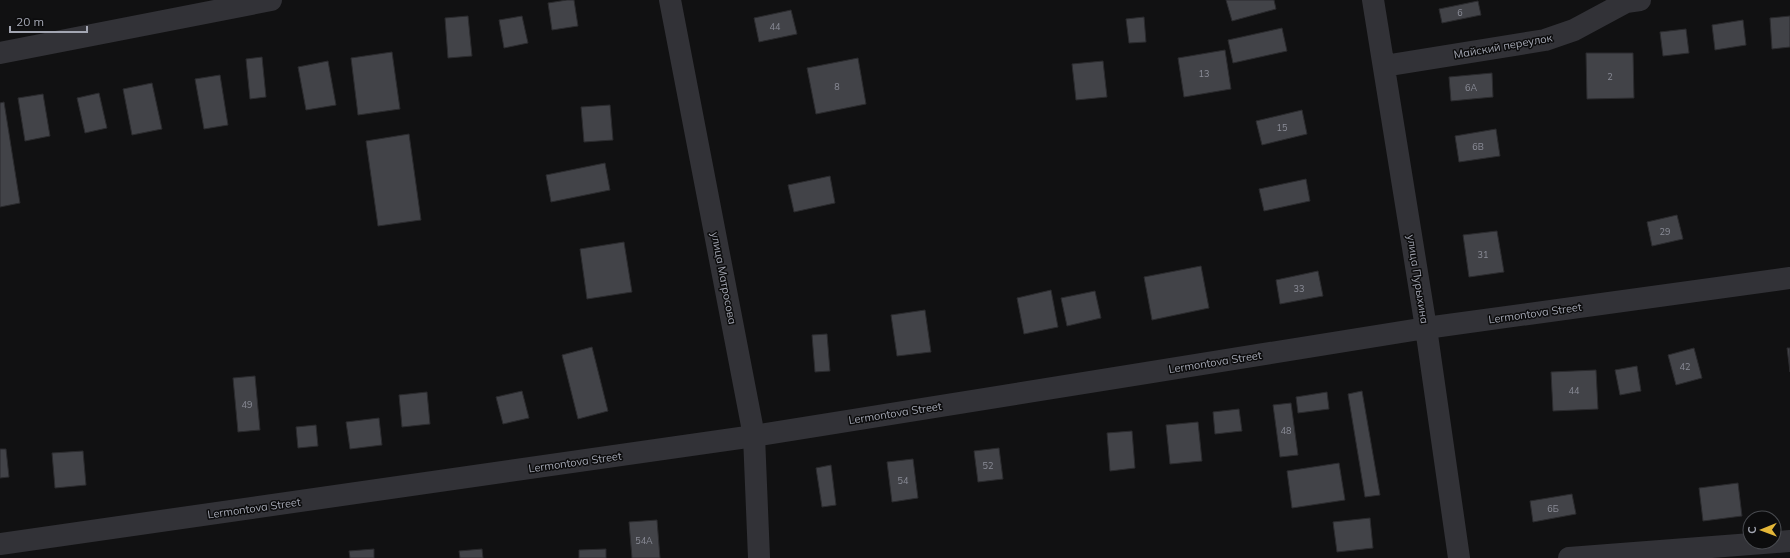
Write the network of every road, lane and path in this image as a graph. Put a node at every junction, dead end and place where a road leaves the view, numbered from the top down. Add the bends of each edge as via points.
1 (271, 0) edge
2 (670, 0) edge
3 (1373, 0) edge
4 (1640, 0) edge
5 (0, 53) edge
6 (1384, 66) junction
7 (1790, 278) edge
8 (1426, 328) junction
9 (754, 436) junction
10 (1790, 541) edge
11 (0, 544) edge
12 (759, 558) edge
13 (1459, 558) edge
14 (1569, 558) edge

1 - 5 street
2 - 9 street, улица Матросова
3 - 6 street, улица Пурыхина
4 - 6 street, Майский переулок via 1626,2 1574,30 1545,40
6 - 8 street, улица Пурыхина
7 - 8 street, Lermontova Street
8 - 9 street, Lermontova Street
8 - 13 street, улица Пурыхина
9 - 11 street, Lermontova Street
9 - 12 street, улица Матросова
10 - 14 street

